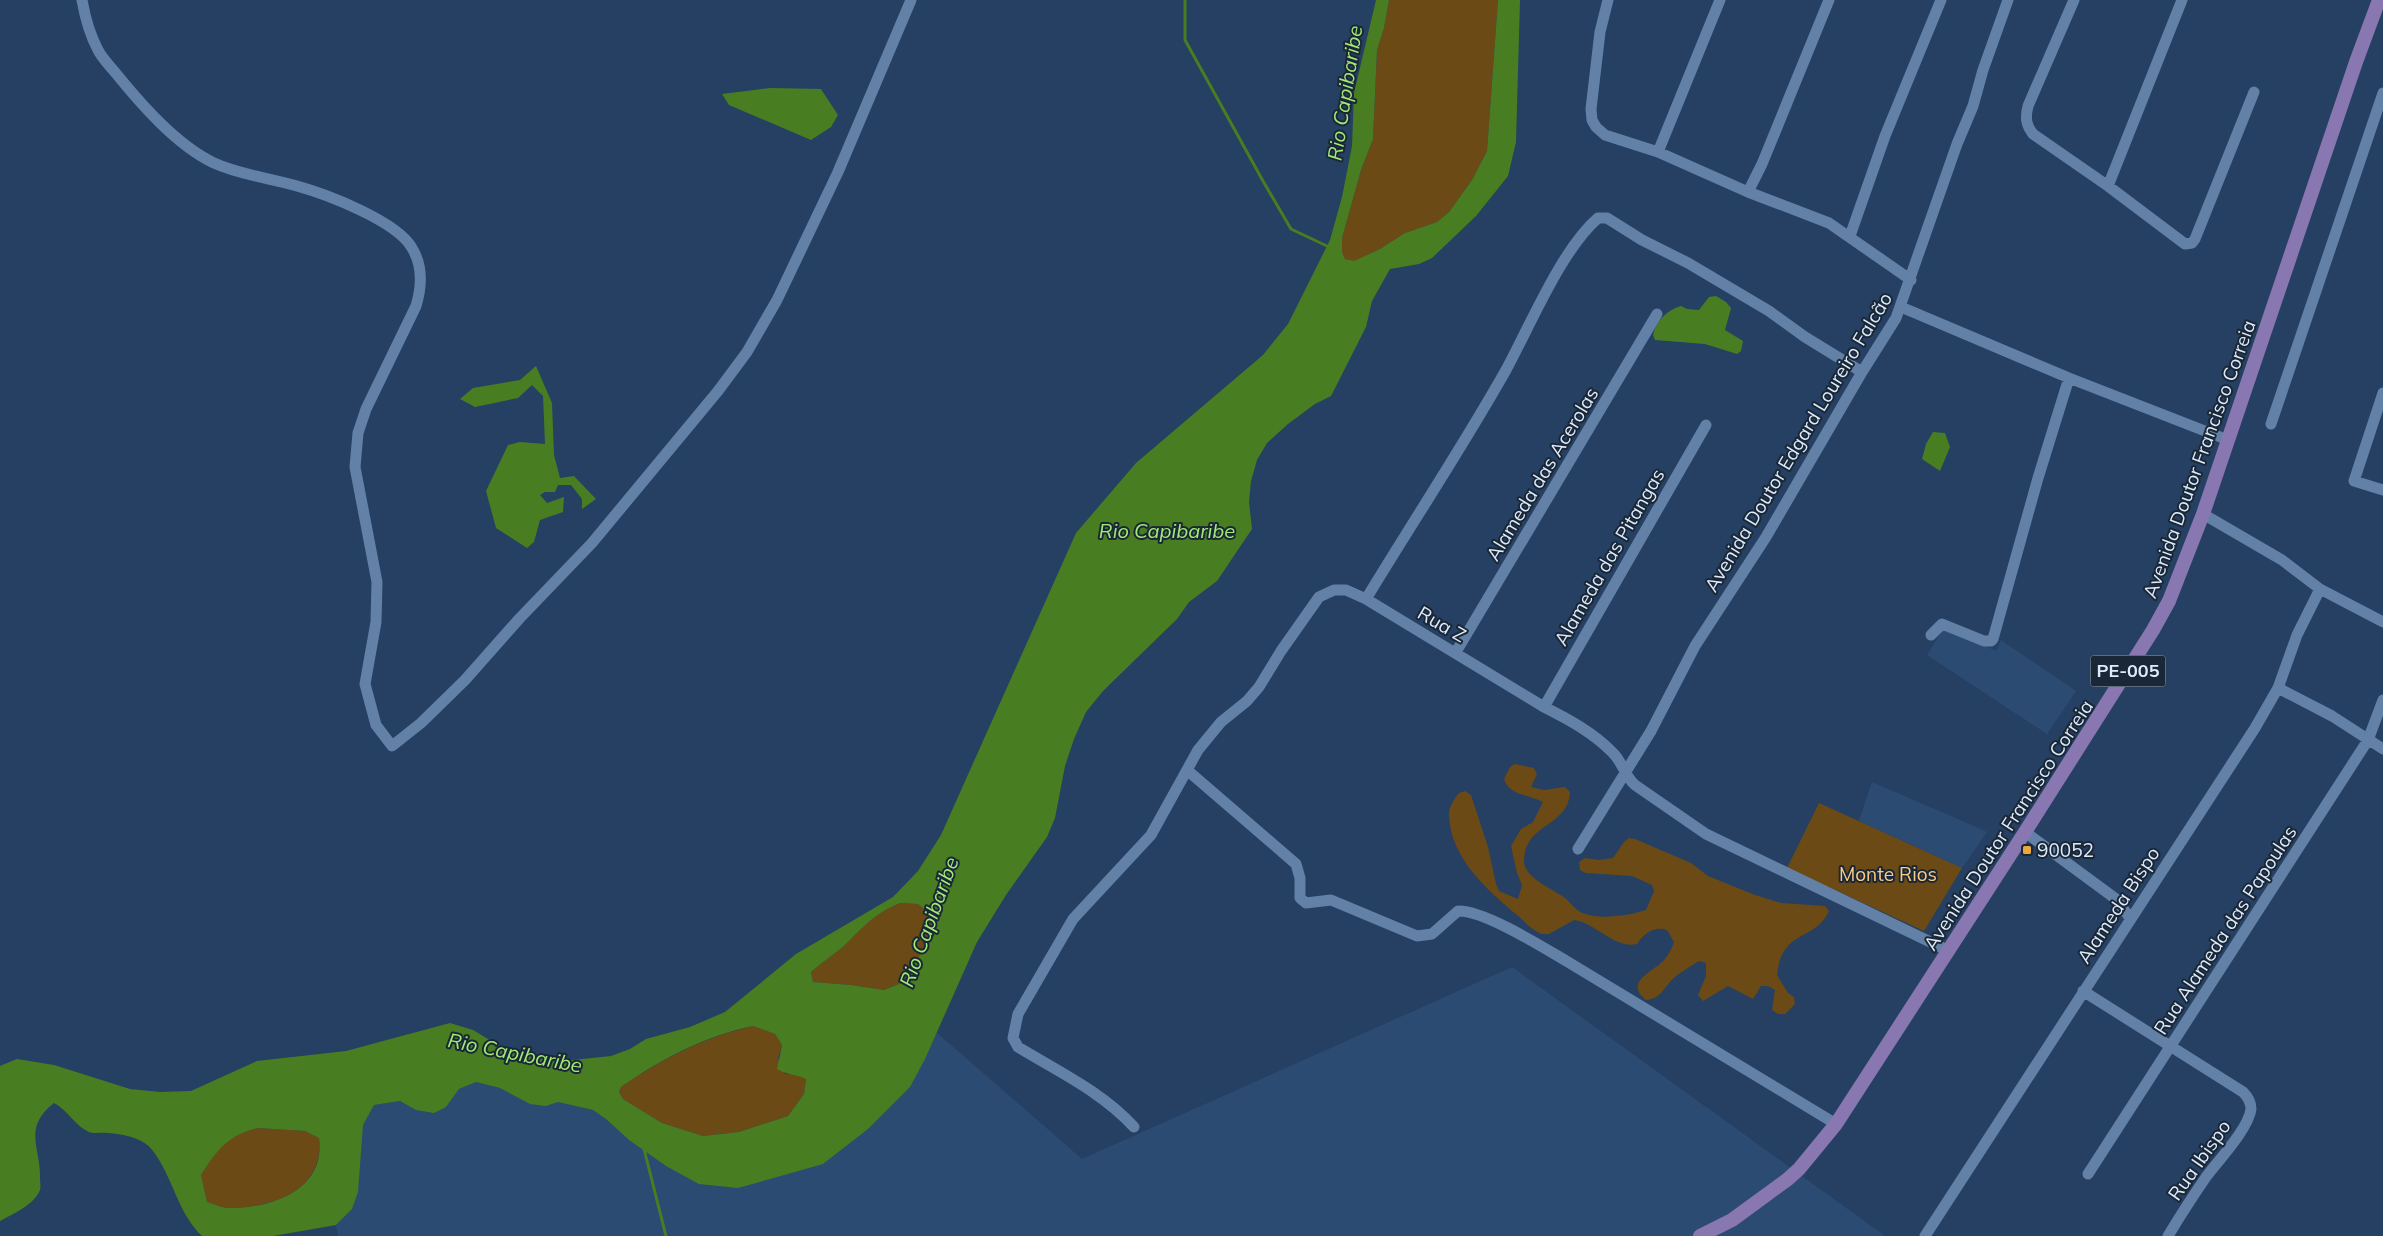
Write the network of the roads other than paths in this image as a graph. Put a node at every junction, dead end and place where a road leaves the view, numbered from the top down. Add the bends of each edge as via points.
1 (82, 0) edge
2 (911, 0) edge
3 (1608, 0) edge
4 (1720, 0) edge
5 (1829, 0) edge
6 (1941, 0) edge
7 (2008, 0) edge
8 (2074, 0) edge
9 (2182, 0) edge
10 (2380, 0) edge
11 (2254, 92) dead end
12 (2383, 93) edge
13 (1658, 152) junction
14 (2108, 186) junction
15 (1748, 192) junction
16 (1850, 236) junction
17 (1911, 280) junction
18 (1901, 307) junction
19 (1657, 314) dead end
20 (1862, 372) junction
21 (2069, 378) junction
22 (2383, 394) edge
23 (2271, 424) dead end
24 (1706, 425) dead end
25 (2228, 440) junction
26 (2383, 490) edge
27 (2203, 514) junction
28 (2320, 589) junction
29 (1366, 600) junction
30 (2383, 622) edge
31 (1931, 635) dead end
32 (1456, 652) junction
33 (2278, 688) junction
34 (2383, 700) edge
35 (1544, 707) junction
36 (2368, 740) junction
37 (2383, 749) edge
38 (1187, 770) junction
39 (1624, 774) junction
40 (2025, 832) junction
41 (1578, 849) dead end
42 (2130, 918) junction
43 (1949, 950) junction
44 (2083, 992) junction
45 (2170, 1048) junction
46 (1836, 1124) junction
47 (1134, 1127) dead end
48 (2088, 1174) dead end
49 (1927, 1234) edge
50 (1700, 1236) edge
51 (2168, 1236) edge

1 - 2 street via 98,52 127,88 173,135 194,151 235,170 298,186 348,204 402,236 412,247 420,268 421,289 416,306 366,409 358,433 355,467 376,582 376,622 364,684 376,725 392,746 422,723 465,680 592,543 747,352 777,300 830,190
3 - 13 street via 1600,32 1592,120 1606,135
4 - 13 street
5 - 15 street
6 - 16 street via 1885,136
7 - 17 street, Avenida Doutor Edgard Loureiro Falcão
8 - 14 street via 2028,106 2026,121 2033,134
9 - 14 street
10 - 25 main road, Avenida Doutor Francisco Correia / PE-005
11 - 14 street via 2190,245 2182,243
12 - 23 street
13 - 15 street
15 - 16 street via 1829,222
16 - 17 street
17 - 18 street, Avenida Doutor Edgard Loureiro Falcão
18 - 20 street, Avenida Doutor Edgard Loureiro Falcão
18 - 21 street
19 - 32 street, Alameda das Acerolas
20 - 29 street via 1769,311 1615,222 1598,218 1584,232 1559,270 1477,421
20 - 39 street, Avenida Doutor Edgard Loureiro Falcão via 1766,537 1695,646 1651,732
21 - 25 street
21 - 31 street via 1993,639 1984,641 1942,624
22 - 26 street via 2354,481
24 - 35 street, Alameda das Pitangas
25 - 27 main road, Avenida Doutor Francisco Correia / PE-005
27 - 28 street via 2282,560
27 - 40 main road, Avenida Doutor Francisco Correia / PE-005 via 2169,601 2153,630
28 - 30 street
28 - 33 street, Alameda Bispo
29 - 32 street, Rua Z
29 - 38 street, Rua Z via 1346,590 1334,590 1319,596 1259,687 1221,722 1198,750
32 - 35 street, Rua Z
33 - 36 street via 2332,716
33 - 42 street, Alameda Bispo
34 - 36 street, Rua Alameda das Papoulas
35 - 39 street, Rua Z via 1569,720 1613,752
36 - 37 street
36 - 45 street, Rua Alameda das Papoulas
38 - 46 street via 1296,864 1302,902 1332,900 1417,936 1432,934 1458,911 1470,912 1526,937
38 - 47 street via 1151,835 1073,919 1026,999 1014,1029 1013,1038 1018,1047 1101,1096
39 - 41 street, Avenida Doutor Edgard Loureiro Falcão
39 - 43 street via 1706,834
40 - 42 street via 2116,899
40 - 43 main road, Avenida Doutor Francisco Correia / PE-005
42 - 44 street, Alameda Bispo
43 - 46 main road, Avenida Doutor Francisco Correia / PE-005
44 - 45 street
44 - 49 street, Alameda Bispo
45 - 48 street, Rua Alameda das Papoulas
45 - 51 street, Rua Ibispo via 2243,1092 2251,1108 2241,1130
46 - 50 main road, Avenida Doutor Francisco Correia / PE-005 via 1788,1179 1732,1220

